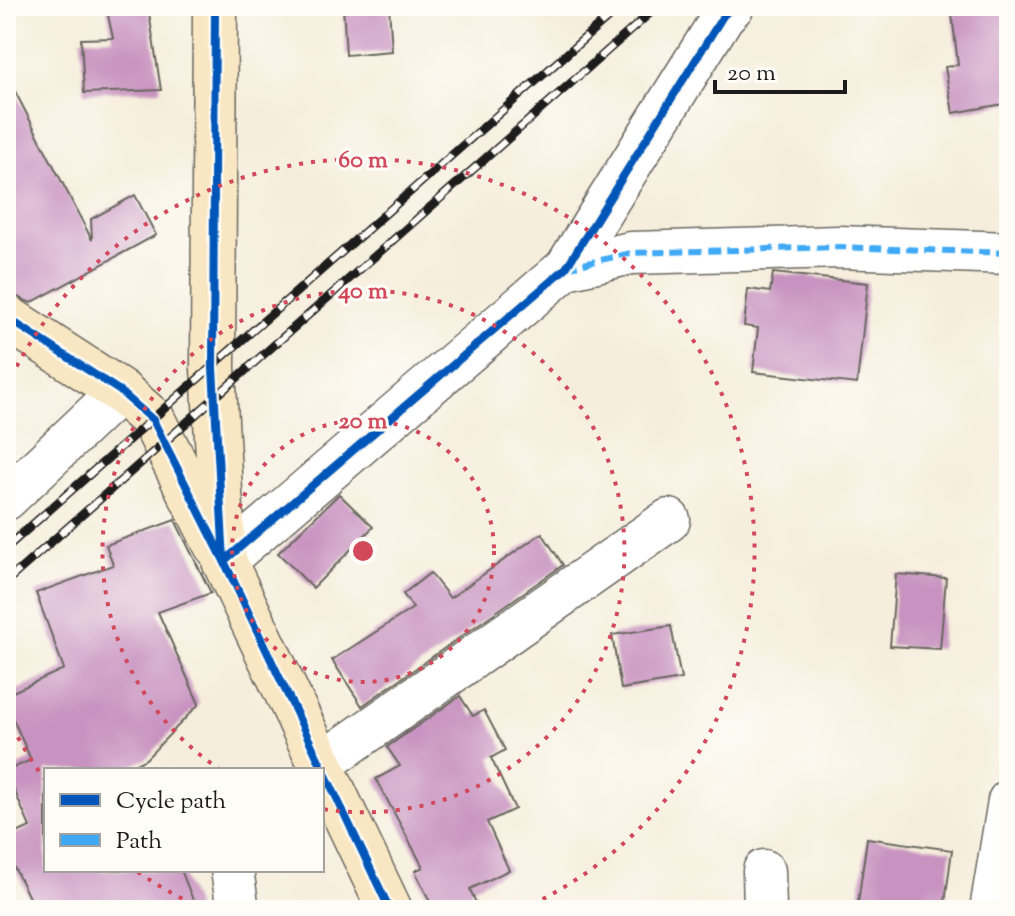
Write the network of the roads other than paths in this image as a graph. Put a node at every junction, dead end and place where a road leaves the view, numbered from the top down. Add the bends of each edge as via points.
1 (215, 6) edge
2 (733, 6) edge
3 (1009, 253) edge
4 (566, 268) junction
5 (6, 317) edge
6 (120, 391) junction
7 (6, 499) edge
8 (669, 520) dead end
9 (224, 561) junction
10 (321, 764) junction
11 (323, 768) edge
12 (324, 770) edge
13 (1009, 801) edge
14 (232, 872) edge
15 (238, 910) edge
16 (390, 910) edge
17 (991, 910) edge

1 - 9 street via 213,368
2 - 4 street
3 - 4 street via 839,247 660,252
4 - 9 street
5 - 6 street
6 - 7 street
6 - 9 street via 153,420
8 - 10 street
9 - 10 street
10 - 11 street
12 - 16 street
13 - 17 street
14 - 15 street

